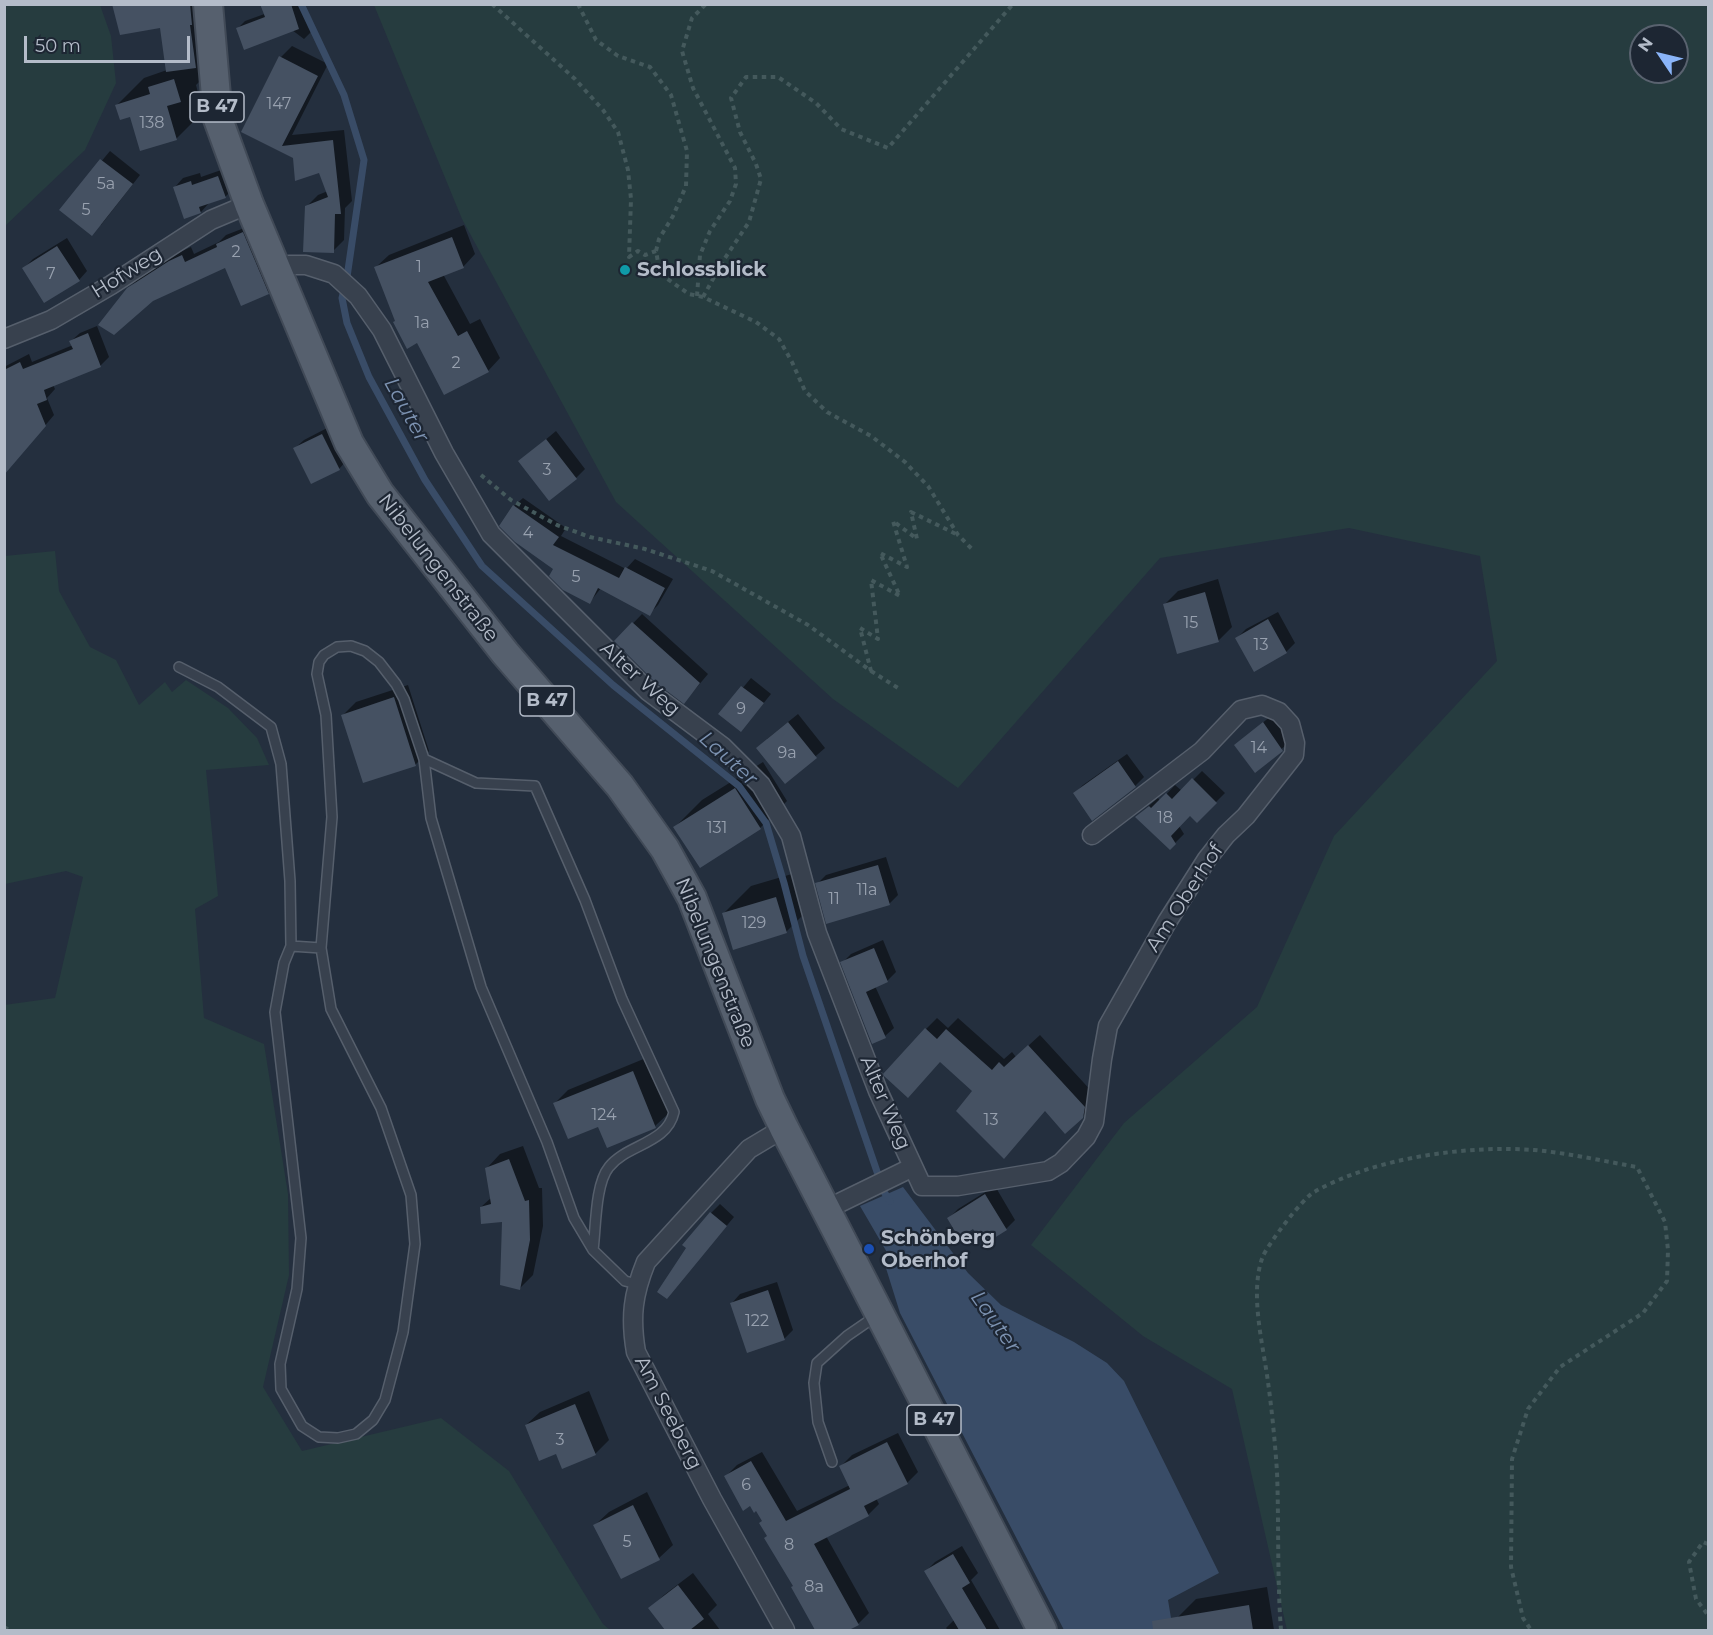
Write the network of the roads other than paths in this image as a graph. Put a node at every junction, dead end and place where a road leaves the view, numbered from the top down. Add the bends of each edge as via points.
1 (208, 4) edge
2 (249, 204) junction
3 (277, 270) junction
4 (4, 339) edge
5 (179, 667) dead end
6 (423, 759) junction
7 (1092, 835) dead end
8 (291, 946) junction
9 (321, 948) junction
10 (784, 1128) junction
11 (909, 1169) junction
12 (839, 1203) junction
13 (593, 1250) junction
14 (637, 1284) junction
15 (879, 1313) junction
16 (832, 1462) dead end
17 (785, 1630) edge
18 (1042, 1630) edge

1 - 2 main road, Nibelungenstraße / B 47 via 218,119
2 - 3 main road, Nibelungenstraße / B 47
2 - 4 street, Hofweg via 211,220 51,320
3 - 10 main road, Nibelungenstraße / B 47 via 349,443 380,494 505,653 620,786 665,849 692,898
3 - 11 street, Alter Weg via 306,265 334,274 358,296 382,330 444,453 491,534 648,691 723,747 761,785 791,836 817,933
5 - 8 lane via 218,687 271,727 281,764
6 - 9 lane via 404,699 386,670 365,651 351,646 338,647 324,655 317,674 326,715 332,817
6 - 13 lane via 431,819 481,987 547,1142 574,1218
6 - 13 lane via 476,783 535,786 585,900 622,999 674,1112 672,1124 607,1169
7 - 11 street, Am Oberhof via 1202,751 1241,710 1262,705 1279,712 1290,724 1294,755 1207,859 1108,1026 1094,1122 1086,1137 1061,1164 1048,1171 1002,1180 922,1186
8 - 9 lane
8 - 9 lane via 274,1012 301,1238 297,1289 280,1364 281,1389 302,1426 319,1437 338,1438 356,1434 373,1420 386,1400 403,1332 415,1244 411,1195 381,1108 331,1009
10 - 12 main road, Nibelungenstraße / B 47
10 - 14 street, Am Seeberg via 749,1149 729,1170 646,1262
11 - 12 street
12 - 15 main road, Nibelungenstraße / B 47
13 - 14 lane via 625,1281
14 - 17 street, Am Seeberg via 631,1326 636,1352
15 - 16 lane via 817,1363 814,1383 818,1422
15 - 18 main road, Nibelungenstraße / B 47

